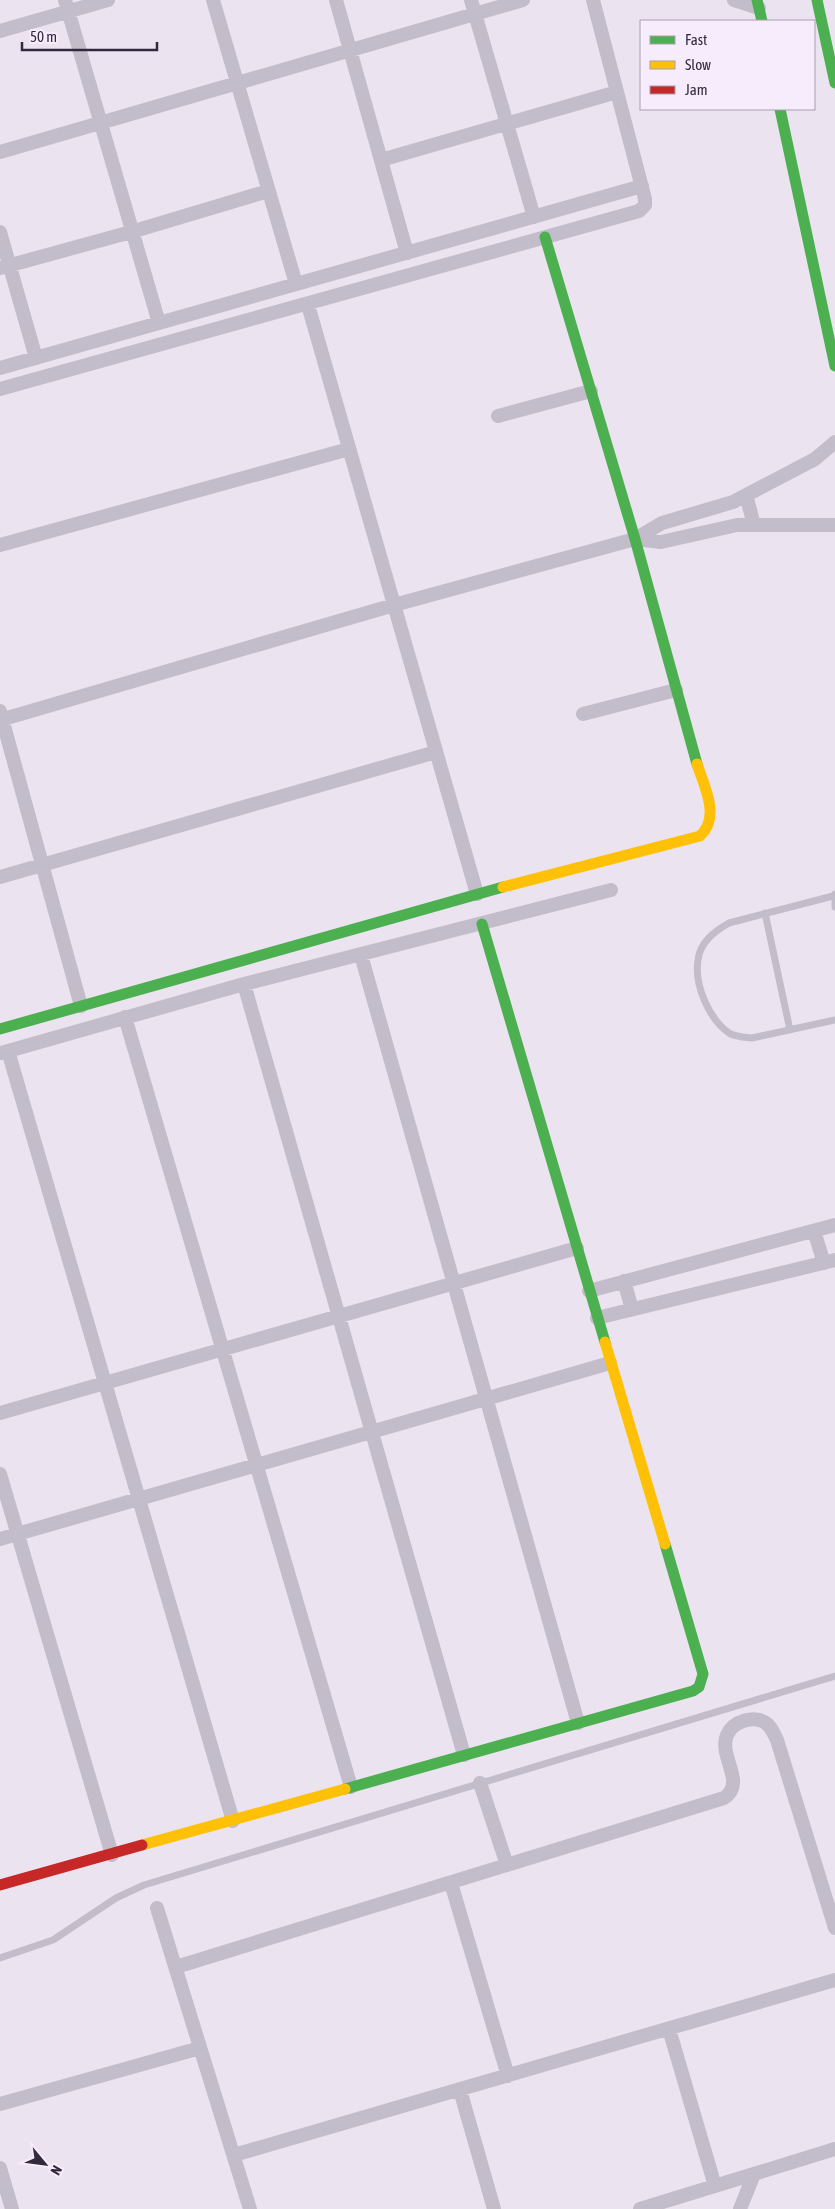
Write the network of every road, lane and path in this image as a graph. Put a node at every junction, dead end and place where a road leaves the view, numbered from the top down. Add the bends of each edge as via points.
1 (108, 0) edge
2 (213, 0) edge
3 (336, 0) edge
4 (471, 0) edge
5 (523, 0) edge
6 (593, 0) edge
7 (734, 0) edge
8 (817, 0) edge
9 (66, 6) edge
10 (759, 10) edge
11 (475, 14) junction
12 (0, 32) edge
13 (350, 50) junction
14 (237, 83) junction
15 (835, 83) edge
16 (617, 92) junction
17 (780, 110) edge
18 (100, 123) junction
19 (507, 124) junction
20 (0, 152) edge
21 (381, 160) junction
22 (642, 186) junction
23 (268, 191) junction
24 (534, 217) junction
25 (0, 232) edge
26 (131, 232) junction
27 (545, 237) junction
28 (407, 253) junction
29 (5, 267) edge
30 (296, 284) junction
31 (308, 305) junction
32 (159, 323) junction
33 (36, 358) junction
34 (835, 366) edge
35 (0, 368) edge
36 (0, 389) edge
37 (591, 391) junction
38 (498, 416) dead end
39 (835, 442) edge
40 (349, 449) junction
41 (746, 495) junction
42 (707, 510) junction
43 (754, 525) junction
44 (835, 525) edge
45 (713, 531) junction
46 (635, 539) junction
47 (0, 545) edge
48 (394, 606) junction
49 (676, 690) junction
50 (583, 714) dead end
51 (1, 716) edge
52 (436, 752) junction
53 (43, 865) junction
54 (0, 877) edge
55 (611, 890) dead end
56 (477, 894) junction
57 (834, 895) edge
58 (835, 907) edge
59 (765, 913) junction
60 (482, 924) junction
61 (361, 955) junction
62 (244, 984) junction
63 (81, 1006) junction
64 (125, 1017) junction
65 (835, 1020) edge
66 (0, 1029) edge
67 (790, 1030) junction
68 (4, 1052) edge
69 (835, 1225) edge
70 (814, 1231) junction
71 (577, 1248) junction
72 (829, 1262) edge
73 (624, 1281) junction
74 (453, 1283) junction
75 (589, 1291) junction
76 (632, 1310) junction
77 (339, 1316) junction
78 (597, 1318) junction
79 (222, 1350) junction
80 (610, 1363) junction
81 (105, 1383) junction
82 (486, 1399) junction
83 (0, 1414) edge
84 (372, 1432) junction
85 (256, 1465) junction
86 (0, 1474) edge
87 (139, 1500) junction
88 (18, 1534) junction
89 (0, 1539) edge
90 (835, 1676) edge
91 (578, 1723) junction
92 (464, 1755) junction
93 (480, 1783) junction
94 (351, 1787) junction
95 (232, 1821) junction
96 (112, 1855) junction
97 (507, 1865) junction
98 (451, 1882) junction
99 (0, 1886) edge
100 (157, 1908) dead end
101 (835, 1928) edge
102 (0, 1958) edge
103 (176, 1967) junction
104 (835, 1980) edge
105 (669, 2029) junction
106 (200, 2048) junction
107 (508, 2076) junction
108 (460, 2090) junction
109 (0, 2104) edge
110 (835, 2149) edge
111 (234, 2156) junction
112 (0, 2168) edge
113 (754, 2174) junction
114 (715, 2186) junction
115 (12, 2209) edge
116 (250, 2209) edge
117 (494, 2209) edge
118 (640, 2209) edge
119 (740, 2209) edge

1 - 9 street
2 - 14 street
3 - 13 street
4 - 11 street
5 - 11 street
6 - 16 street
7 - 10 street
8 - 15 main road
9 - 12 street
9 - 18 street
11 - 13 street
11 - 19 street
13 - 14 street
13 - 21 street
14 - 18 street
14 - 23 street
16 - 19 street
16 - 22 street
17 - 34 main road
18 - 20 street
18 - 26 street
19 - 21 street
19 - 24 street
21 - 28 street
22 - 24 street
22 - 27 street via 645,199 638,211
23 - 26 street
23 - 30 street
24 - 28 street
25 - 29 street
26 - 29 street
26 - 32 street
27 - 31 street
27 - 37 main road
28 - 30 street
29 - 33 street
30 - 32 street
31 - 36 street
31 - 40 street
32 - 33 street
33 - 35 street
37 - 38 street
37 - 46 main road
39 - 41 street via 815,459
40 - 47 street
40 - 48 street
41 - 42 street
41 - 43 street
42 - 45 street
42 - 46 street via 662,523
43 - 44 street
43 - 45 street
45 - 46 street via 661,542
46 - 48 street
46 - 49 main road
48 - 51 street
48 - 52 street
49 - 50 street
49 - 56 main road via 710,807 710,823 704,832 690,839
51 - 53 street
52 - 53 street
52 - 56 street
53 - 54 street
53 - 63 street
55 - 60 street
56 - 63 main road
57 - 58 lane
57 - 59 lane
59 - 67 lane
59 - 67 lane via 729,923 714,931 698,960 703,998 729,1033 738,1037 752,1038
60 - 61 street
60 - 71 main road
61 - 62 street
61 - 74 street
62 - 64 street
62 - 77 street
63 - 66 main road
64 - 68 street
64 - 79 street
65 - 67 lane
68 - 81 street
69 - 70 street
70 - 72 street
70 - 73 street
71 - 74 street
71 - 75 main road
72 - 76 street
73 - 75 street
73 - 76 street
74 - 77 street
74 - 82 street
75 - 78 main road
76 - 78 street
77 - 79 street
77 - 84 street
78 - 80 main road
79 - 81 street
79 - 85 street
80 - 82 street
80 - 91 main road via 703,1674 693,1691
81 - 83 street
81 - 87 street
82 - 84 street
82 - 91 street
84 - 85 street
84 - 92 street
85 - 87 street
85 - 94 street
86 - 88 street
87 - 88 street
87 - 95 street
88 - 89 street
88 - 96 street
90 - 93 lane
91 - 92 main road
92 - 94 main road
93 - 97 street
93 - 102 lane via 144,1885 116,1898 52,1940
94 - 95 main road
95 - 96 main road
96 - 99 main road
97 - 98 street
97 - 101 street via 724,1798 732,1792 734,1781 724,1746 728,1733 745,1720 757,1719 766,1723 777,1740
98 - 103 street
98 - 107 street
100 - 103 street
103 - 106 street
104 - 105 street
105 - 107 street
105 - 114 street
106 - 109 street
106 - 111 street
107 - 108 street
108 - 111 street
108 - 117 street
110 - 113 street
111 - 116 street
112 - 115 street
113 - 114 street
113 - 119 street
114 - 118 street

